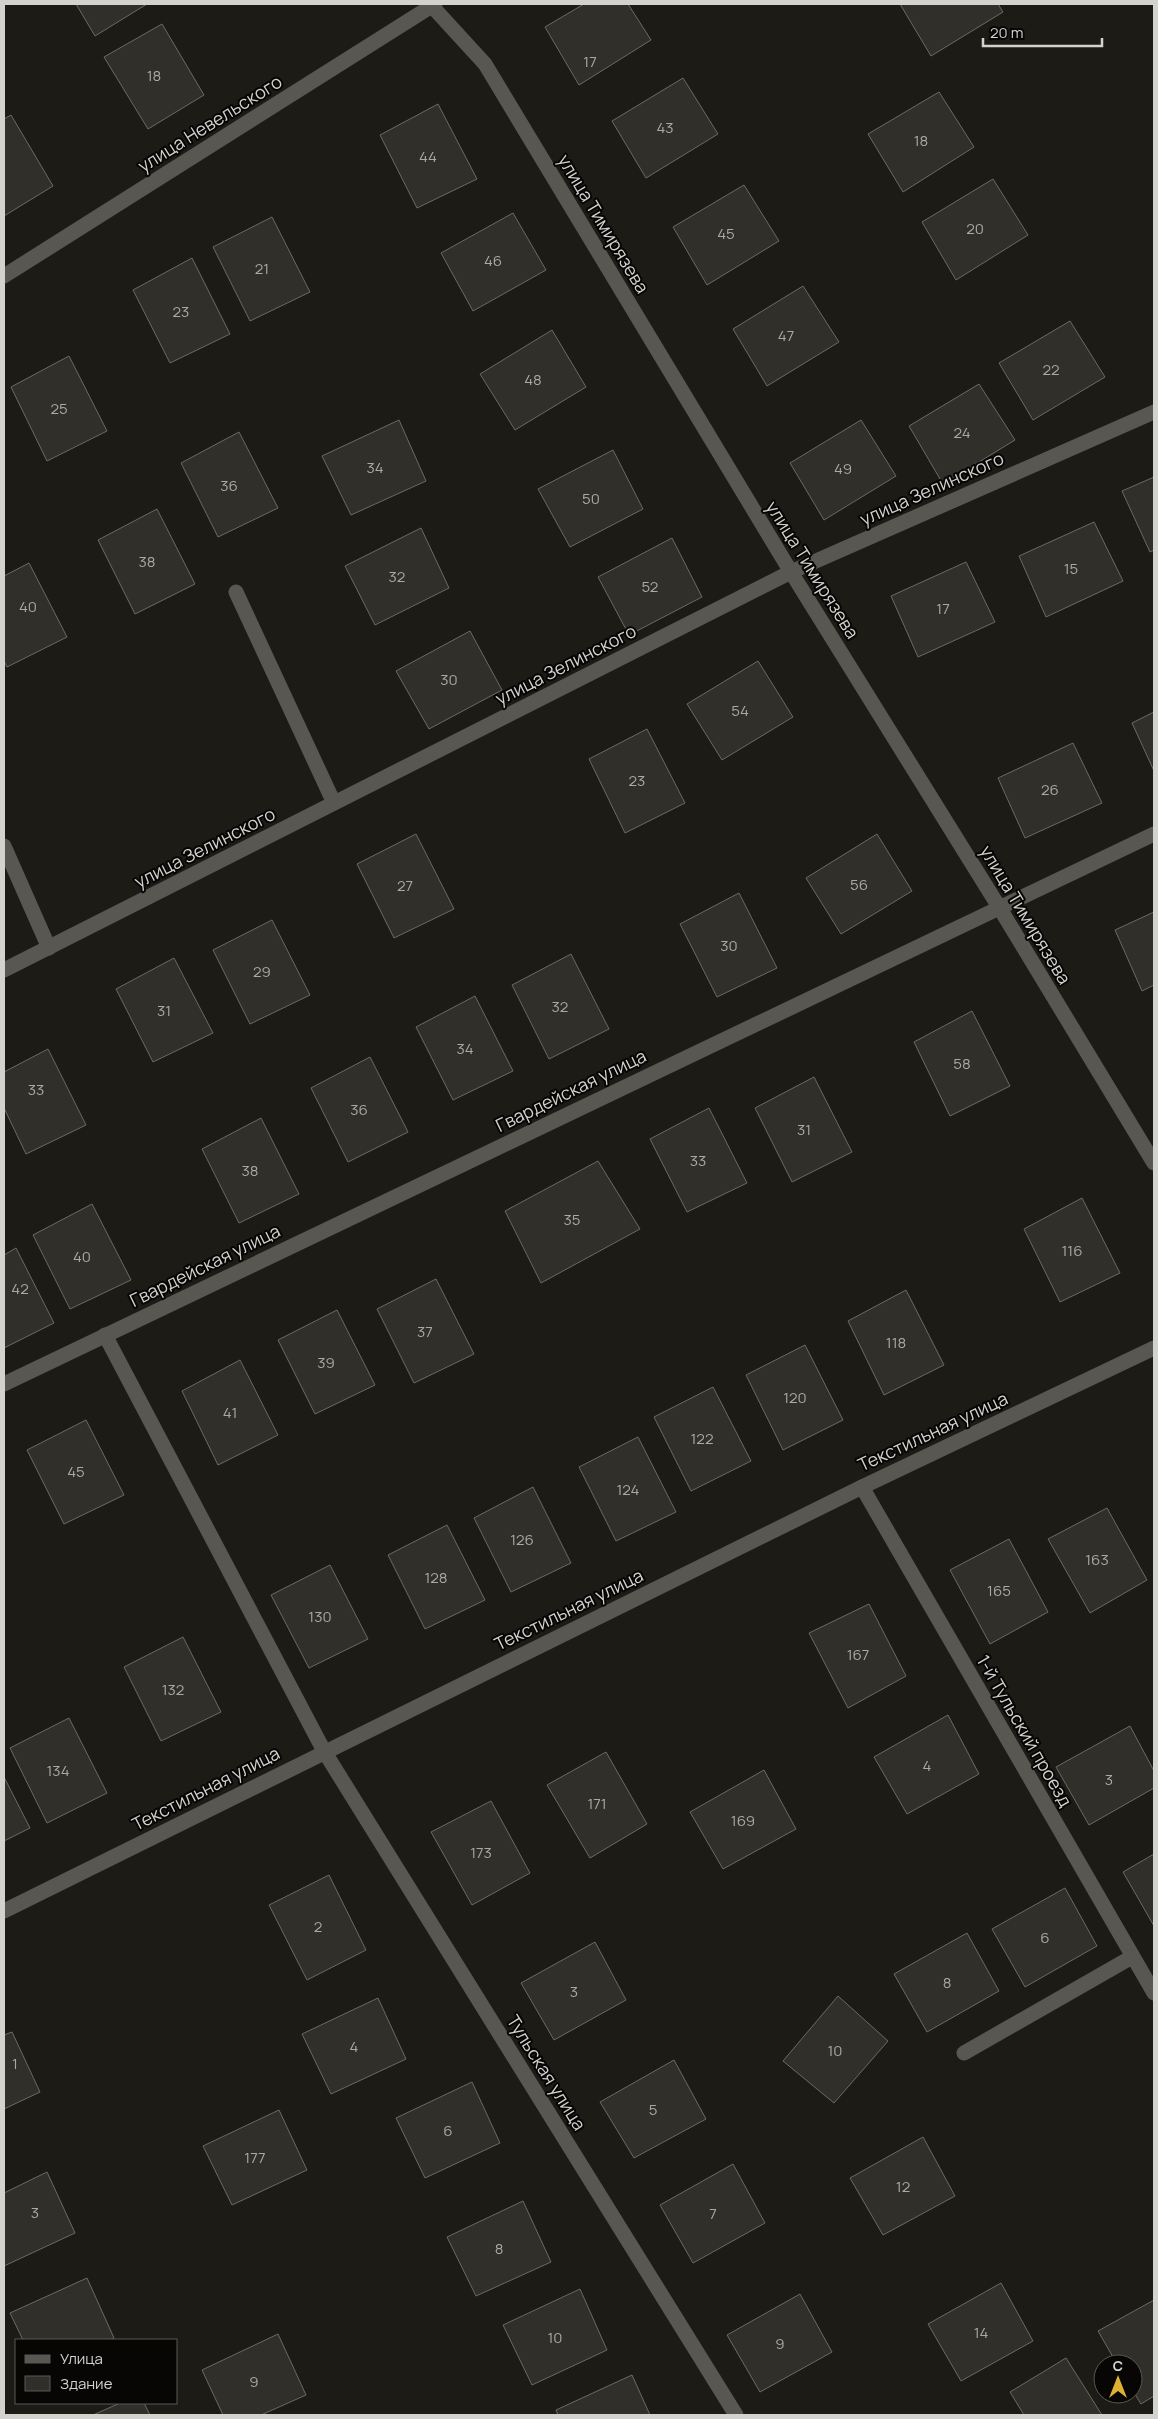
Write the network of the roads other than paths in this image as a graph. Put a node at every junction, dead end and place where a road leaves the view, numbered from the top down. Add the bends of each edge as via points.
1 (432, 4) edge
2 (4, 276) edge
3 (1154, 412) edge
4 (791, 572) junction
5 (236, 592) dead end
6 (334, 803) junction
7 (1154, 834) edge
8 (4, 846) edge
9 (999, 907) junction
10 (49, 948) junction
11 (4, 970) edge
12 (1154, 1163) edge
13 (105, 1335) junction
14 (1154, 1348) edge
15 (4, 1384) edge
16 (862, 1487) junction
17 (324, 1751) junction
18 (4, 1911) edge
19 (1132, 1958) junction
20 (1154, 1993) edge
21 (964, 2053) dead end
22 (736, 2415) edge

1 - 2 street, улица Невельского
1 - 4 street, улица Тимирязева via 485,64
3 - 4 street, улица Зелинского
4 - 6 street, улица Зелинского
4 - 9 street, улица Тимирязева
5 - 6 street
6 - 10 street, улица Зелинского
7 - 9 street, Гвардейская улица
8 - 10 street
9 - 12 street, улица Тимирязева
9 - 13 street, Гвардейская улица
10 - 11 street, улица Зелинского
13 - 15 street, Гвардейская улица
13 - 17 street, Тульская улица
14 - 16 street, Текстильная улица
16 - 17 street, Текстильная улица
16 - 19 street, 1-й Тульский проезд
17 - 18 street, Текстильная улица
17 - 22 street, Тульская улица
19 - 20 street, 1-й Тульский проезд
19 - 21 street

